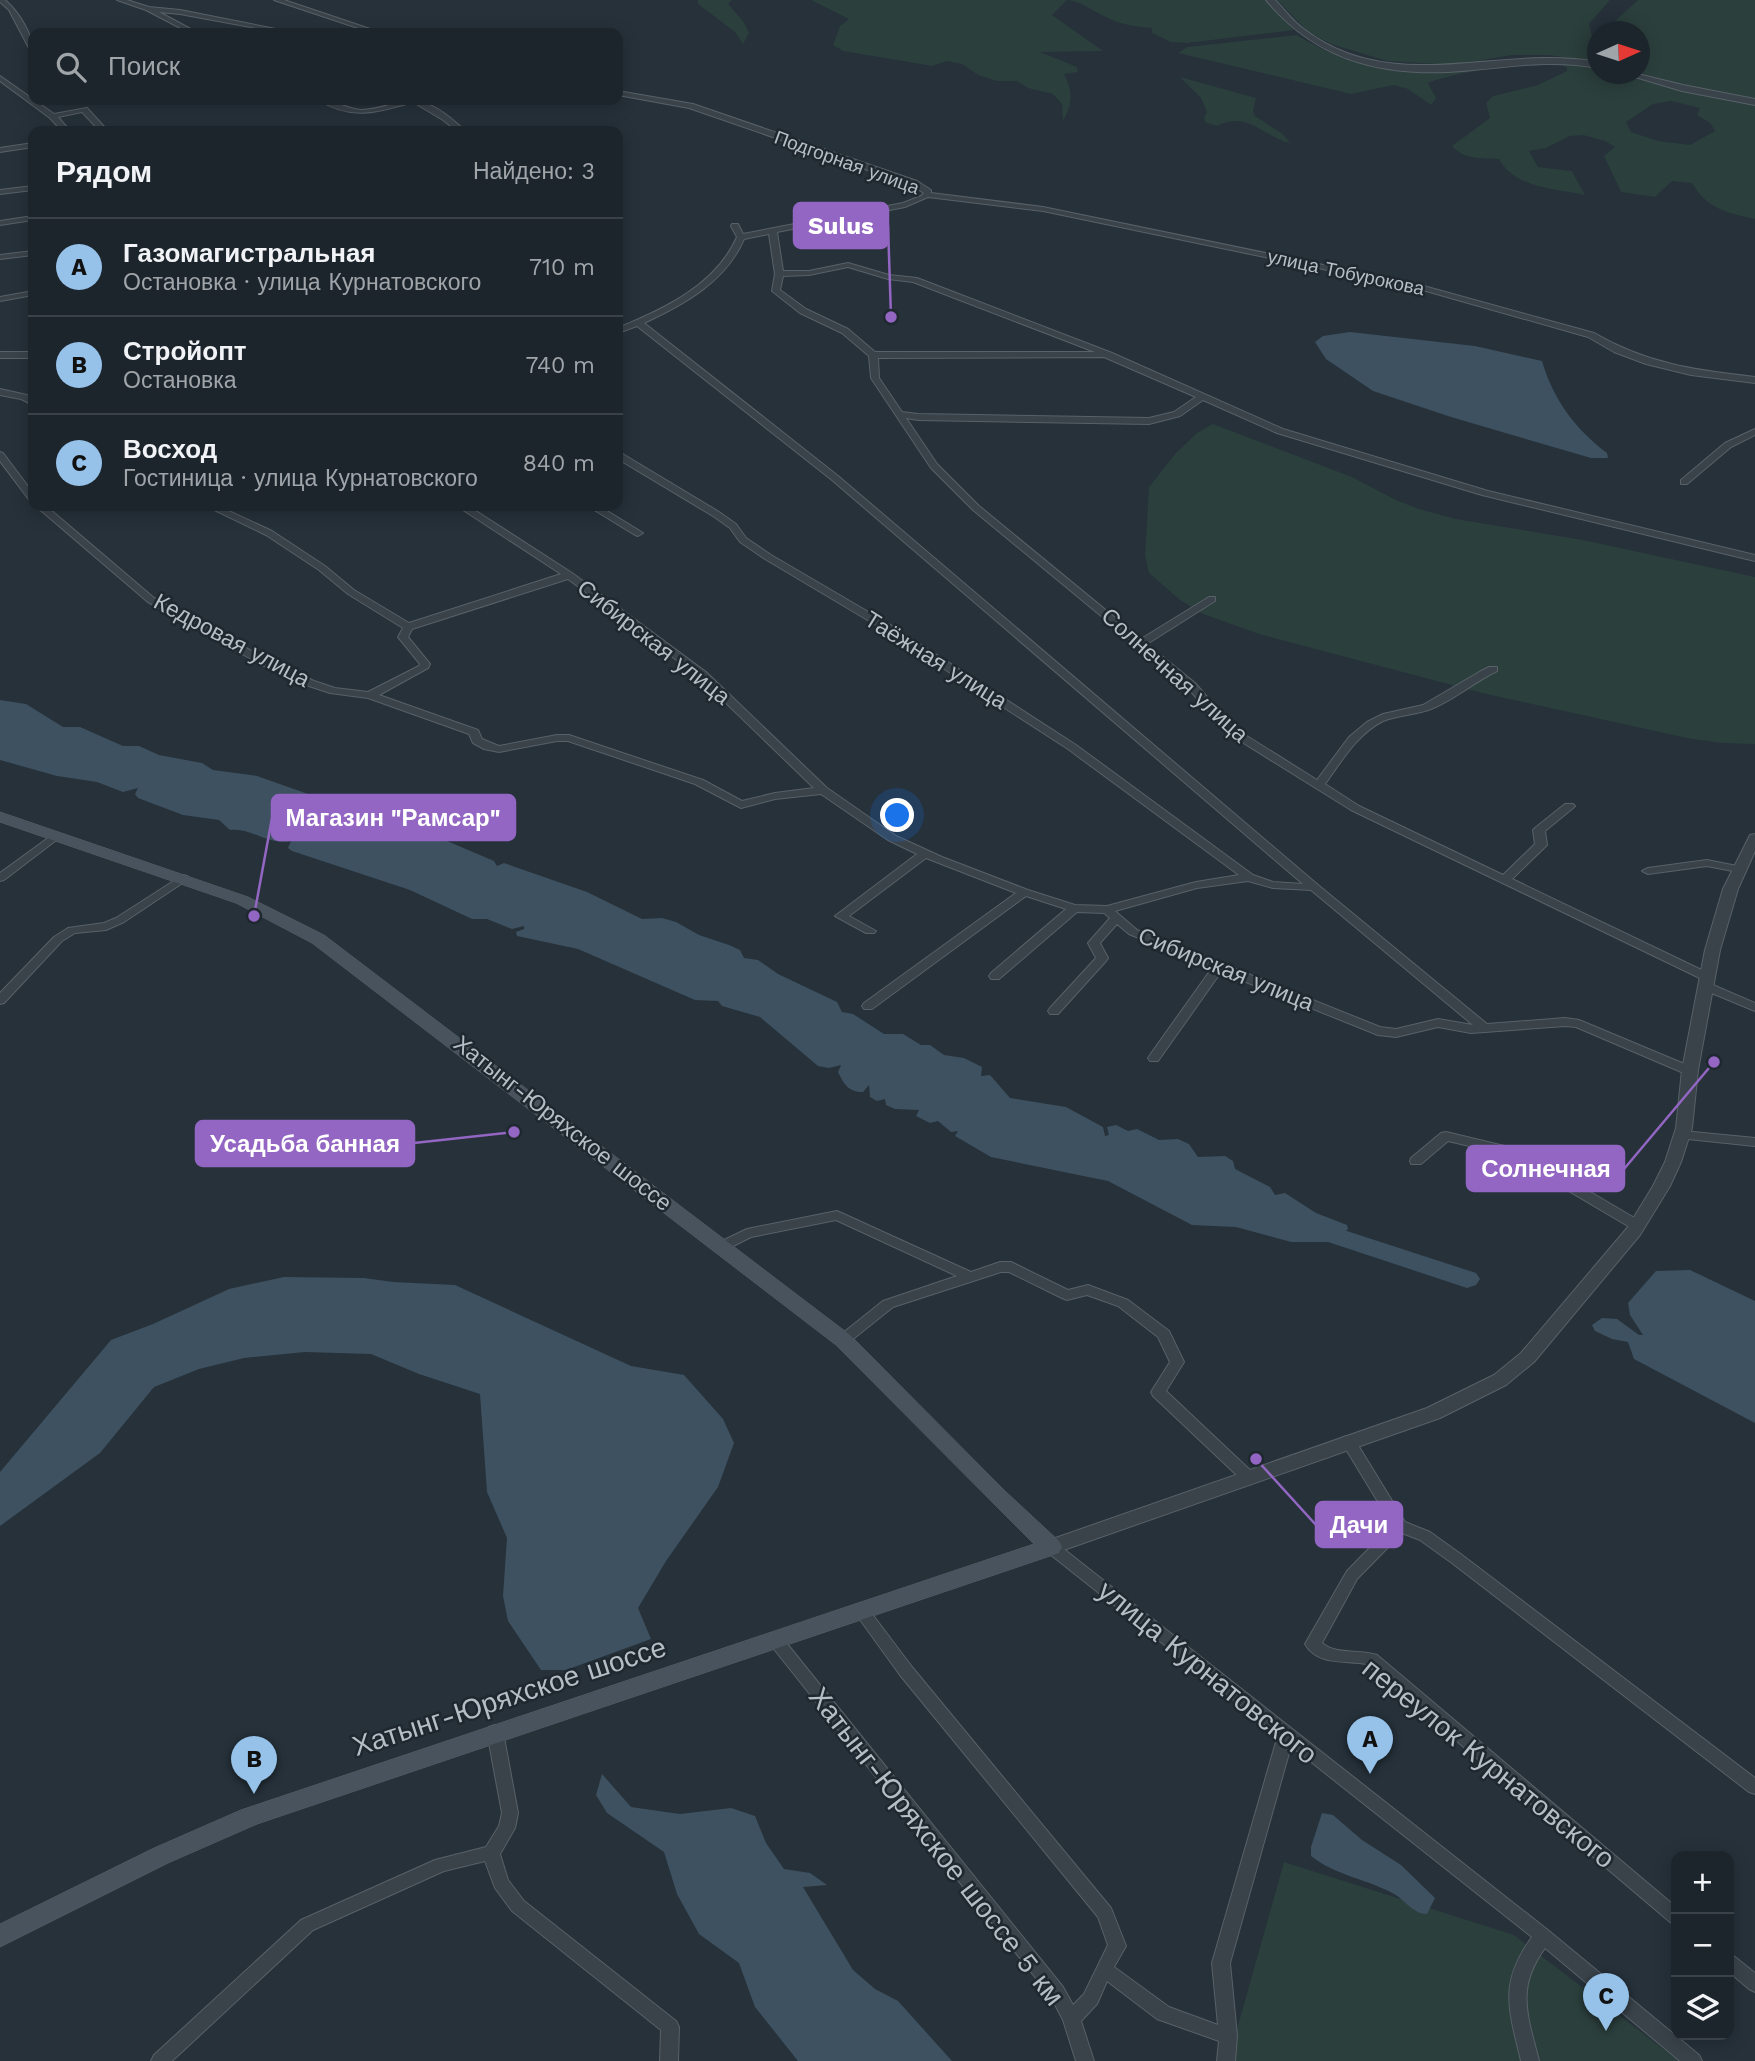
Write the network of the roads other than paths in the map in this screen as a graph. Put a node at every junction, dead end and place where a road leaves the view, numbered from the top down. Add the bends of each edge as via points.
1 (1, 0) edge
2 (120, 0) edge
3 (276, 0) edge
4 (1270, 0) edge
5 (148, 9) junction
6 (185, 28) edge
7 (266, 28) edge
8 (363, 28) edge
9 (28, 40) edge
10 (1587, 64) edge
11 (0, 78) edge
12 (1650, 79) edge
13 (623, 94) edge
14 (28, 98) edge
15 (1755, 102) edge
16 (38, 105) edge
17 (87, 105) edge
18 (334, 105) edge
19 (392, 105) edge
20 (423, 105) edge
21 (84, 110) junction
22 (53, 116) junction
23 (62, 126) edge
24 (99, 126) edge
25 (455, 126) edge
26 (28, 146) edge
27 (0, 150) edge
28 (28, 189) edge
29 (0, 192) edge
30 (928, 195) junction
31 (28, 219) edge
32 (0, 223) edge
33 (735, 226) dead end
34 (773, 232) junction
35 (741, 237) junction
36 (28, 254) edge
37 (0, 257) edge
38 (779, 274) junction
39 (28, 294) edge
40 (0, 299) edge
41 (639, 323) junction
42 (623, 329) edge
43 (0, 355) edge
44 (28, 355) edge
45 (873, 355) junction
46 (1109, 355) junction
47 (1755, 380) edge
48 (28, 390) edge
49 (4, 392) edge
50 (1201, 397) junction
51 (28, 400) edge
52 (899, 414) junction
53 (918, 417) junction
54 (1755, 432) edge
55 (910, 434) junction
56 (0, 455) edge
57 (623, 458) edge
58 (1684, 482) dead end
59 (28, 492) edge
60 (47, 511) edge
61 (222, 511) edge
62 (470, 511) edge
63 (601, 511) edge
64 (638, 533) dead end
65 (1755, 558) edge
66 (569, 575) junction
67 (1212, 599) dead end
68 (408, 627) junction
69 (1142, 643) junction
70 (1493, 669) dead end
71 (370, 695) junction
72 (1318, 786) junction
73 (823, 790) junction
74 (1569, 806) dead end
75 (0, 817) edge
76 (55, 836) junction
77 (1755, 838) edge
78 (925, 853) junction
79 (1738, 869) junction
80 (1648, 871) dead end
81 (1249, 877) junction
82 (0, 878) edge
83 (183, 878) junction
84 (1504, 881) junction
85 (1314, 887) junction
86 (1024, 892) junction
87 (1074, 908) junction
88 (1111, 914) junction
89 (870, 931) dead end
90 (1220, 965) junction
91 (995, 976) dead end
92 (1707, 982) junction
93 (0, 1000) edge
94 (868, 1006) dead end
95 (1755, 1007) edge
96 (1054, 1011) dead end
97 (1483, 1027) junction
98 (1154, 1058) dead end
99 (1690, 1071) junction
100 (1683, 1135) junction
101 (1755, 1142) edge
102 (1416, 1161) dead end
103 (1639, 1226) junction
104 (723, 1246) junction
105 (968, 1276) junction
106 (844, 1340) junction
107 (1348, 1441) junction
108 (1247, 1476) junction
109 (1400, 1526) junction
110 (1051, 1547) junction
111 (861, 1610) junction
112 (774, 1639) junction
113 (495, 1732) junction
114 (1286, 1735) junction
115 (1755, 1787) edge
116 (491, 1853) junction
117 (1672, 1914) edge
118 (0, 1936) edge
119 (1543, 1936) junction
120 (1734, 1966) edge
121 (1104, 1969) junction
122 (1755, 1984) edge
123 (1071, 2020) junction
124 (1228, 2036) junction
125 (160, 2061) edge
126 (669, 2061) edge
127 (1085, 2061) edge
128 (1226, 2061) edge
129 (1530, 2061) edge
130 (1693, 2061) edge

1 - 9 street via 12,9
2 - 5 street
3 - 8 street
4 - 10 street via 1302,33 1325,47 1394,66 1446,69 1546,58
5 - 6 street
5 - 7 street
11 - 14 street
12 - 15 street
13 - 30 street, Подгорная улица via 690,106 914,183
16 - 22 street
17 - 21 street
18 - 19 street via 357,113
20 - 25 street
21 - 22 street
21 - 24 street
22 - 23 street
26 - 27 street
28 - 29 street
30 - 34 street, Подгорная улица via 905,205
30 - 47 street, улица Тобурокова via 1043,209 1420,287 1591,335 1649,362
31 - 32 street
33 - 35 street
34 - 35 street, Подгорная улица
34 - 38 street
35 - 41 street via 721,268 699,290
36 - 37 street
38 - 45 street via 776,291 787,301 834,325
38 - 46 street via 848,265 914,280
39 - 40 street
41 - 42 street
41 - 85 street via 835,478
43 - 44 street
45 - 46 street
45 - 52 street, Солнечная улица via 875,378
46 - 50 street
48 - 49 street
49 - 51 street
50 - 53 street via 1171,419
50 - 65 street via 1280,431 1397,468
52 - 53 street
52 - 55 street, Солнечная улица
53 - 55 street
54 - 58 street via 1728,445
55 - 69 street, Солнечная улица via 976,508
56 - 59 street
57 - 81 street, Таёжная улица via 716,514 768,557 1072,747
60 - 71 street, Кедровая улица via 151,600 174,614 310,683
61 - 68 street via 269,533
62 - 66 street, Сибирская улица
63 - 64 street
66 - 68 street
66 - 73 street, Сибирская улица via 702,674
67 - 69 street
68 - 71 street via 403,636 422,659 423,668
69 - 72 street, Солнечная улица via 1191,685 1230,730
70 - 72 street via 1430,706 1370,725
71 - 73 street, Кедровая улица via 474,732 487,748 505,751 547,738 569,738 699,782 741,805
72 - 84 street, Солнечная улица
73 - 78 street, Сибирская улица via 892,838
74 - 84 street via 1539,830 1541,845
75 - 76 main road, Хатынг-Юряхское шоссе
76 - 82 street
76 - 83 main road, Хатынг-Юряхское шоссе
77 - 79 street, Хатынг-Юряхское шоссе
78 - 86 street, Сибирская улица
78 - 89 street via 841,916
79 - 80 street via 1707,863
79 - 92 street, Хатынг-Юряхское шоссе
81 - 85 street via 1284,887
81 - 88 street via 1196,885
83 - 93 street via 120,920 72,930 58,939
83 - 104 main road, Хатынг-Юряхское шоссе via 242,900 318,939
84 - 92 street, Солнечная улица
85 - 97 street
86 - 87 street, Сибирская улица
86 - 94 street
87 - 88 street, Сибирская улица
87 - 91 street
88 - 90 street, Сибирская улица via 1133,932
88 - 96 street via 1094,943 1102,958
90 - 97 street, Сибирская улица via 1378,1031 1396,1033 1438,1023
90 - 98 street
92 - 95 street
92 - 99 street, Хатынг-Юряхское шоссе
97 - 99 street, Сибирская улица via 1548,1021 1580,1024
99 - 100 street, Хатынг-Юряхское шоссе
100 - 101 street
100 - 103 street, Хатынг-Юряхское шоссе
102 - 103 street via 1446,1136 1512,1152
103 - 107 street, Хатынг-Юряхское шоссе via 1529,1357 1502,1379 1451,1407
104 - 105 street via 747,1233 837,1215
104 - 106 main road, Хатынг-Юряхское шоссе
105 - 106 street via 888,1304
105 - 108 street via 1011,1267 1068,1295 1088,1290 1123,1303 1164,1334 1177,1362 1158,1392
106 - 110 main road, Хатынг-Юряхское шоссе via 1002,1504
107 - 108 street, Хатынг-Юряхское шоссе
107 - 109 street
108 - 110 street, Хатынг-Юряхское шоссе
109 - 115 street via 1425,1536 1457,1559
109 - 117 street, переулок Курнатовского via 1352,1575 1313,1644 1318,1652 1371,1659
110 - 111 main road, Хатынг-Юряхское шоссе
110 - 114 street, улица Курнатовского
111 - 112 main road, Хатынг-Юряхское шоссе
111 - 121 street via 1105,1913 1117,1946
112 - 113 main road, Хатынг-Юряхское шоссе
112 - 123 street, Хатынг-Юряхское шоссе 5 км via 1057,1992
113 - 116 street via 510,1813 507,1828
113 - 118 main road, Хатынг-Юряхское шоссе via 249,1817
114 - 119 street, улица Курнатовского
114 - 124 street via 1221,1963
116 - 125 street via 441,1865 307,1925
116 - 126 street via 501,1883 518,1906 670,2027
119 - 129 street via 1524,1959 1517,1977
119 - 130 street, улица Курнатовского
120 - 122 street
121 - 123 street via 1091,1999
121 - 124 street via 1163,2013
123 - 127 street, Хатынг-Юряхское шоссе 5 км
124 - 128 street

